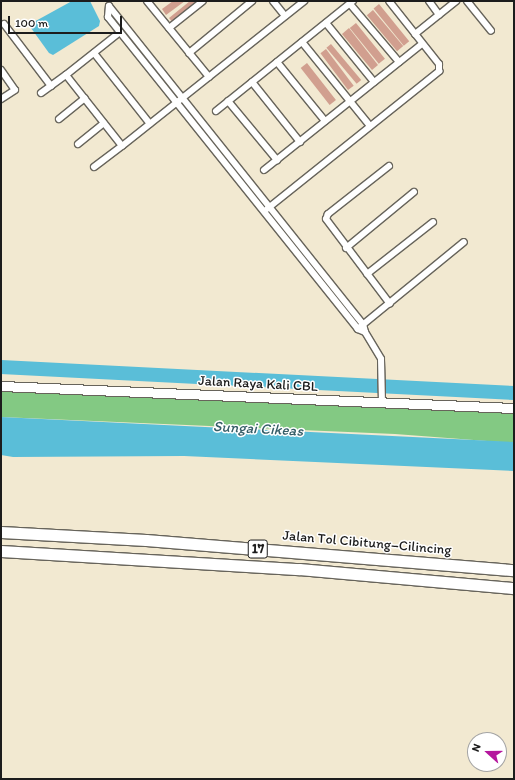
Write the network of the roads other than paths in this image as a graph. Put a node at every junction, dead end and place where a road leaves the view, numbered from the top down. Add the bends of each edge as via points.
1 (157, 1) edge
2 (203, 1) edge
3 (252, 1) edge
4 (273, 1) edge
5 (304, 1) edge
6 (389, 1) edge
7 (429, 1) edge
8 (456, 1) edge
9 (467, 1) edge
10 (352, 2) edge
11 (149, 3) edge
12 (439, 15) junction
13 (285, 16) junction
14 (326, 23) junction
15 (4, 24) dead end
16 (169, 28) junction
17 (491, 31) dead end
18 (120, 32) junction
19 (415, 34) junction
20 (302, 42) junction
21 (422, 44) junction
22 (94, 53) junction
23 (189, 53) junction
24 (277, 62) junction
25 (399, 62) junction
26 (1, 70) edge
27 (66, 75) junction
28 (209, 77) junction
29 (252, 82) junction
30 (374, 82) junction
31 (51, 86) junction
32 (42, 93) dead end
33 (85, 98) junction
34 (183, 98) junction
35 (1, 99) edge
36 (228, 101) junction
37 (350, 102) junction
38 (177, 103) junction
39 (216, 111) dead end
40 (59, 120) dead end
41 (325, 121) junction
42 (104, 123) junction
43 (150, 124) junction
44 (370, 126) junction
45 (300, 142) junction
46 (78, 144) dead end
47 (122, 146) junction
48 (277, 160) junction
49 (389, 166) dead end
50 (94, 167) dead end
51 (264, 170) dead end
52 (414, 192) dead end
53 (270, 207) junction
54 (264, 211) junction
55 (433, 222) dead end
56 (464, 242) dead end
57 (346, 248) junction
58 (367, 274) junction
59 (390, 304) junction
60 (363, 324) junction
61 (358, 329) junction
62 (365, 332) junction
63 (1, 386) edge
64 (382, 404) junction
65 (514, 408) edge
66 (1, 532) edge
67 (1, 551) edge
68 (514, 570) edge
69 (514, 588) edge

1 - 11 street
2 - 16 street
3 - 23 street
4 - 13 street
5 - 13 street
6 - 19 street
7 - 12 street
8 - 12 street
9 - 17 street
10 - 14 street
10 - 25 street
11 - 16 street
12 - 19 street
13 - 28 street
14 - 20 street
14 - 30 street
15 - 31 street
16 - 23 street
18 - 22 street
18 - 34 street via 108,17 109,6
18 - 38 street
19 - 21 street
20 - 24 street
20 - 37 street
21 - 25 street
21 - 44 street via 439,64 439,71
22 - 27 street
22 - 43 street
23 - 28 street
24 - 29 street
24 - 41 street
25 - 30 street
26 - 35 street via 14,90
27 - 31 street
27 - 33 street
28 - 34 street
29 - 36 street
29 - 45 street
30 - 37 street
31 - 32 street
33 - 40 street
33 - 42 street
34 - 38 street
34 - 53 street
36 - 39 street
36 - 48 street
37 - 41 street
37 - 44 street
38 - 43 street
38 - 54 street
41 - 45 street
42 - 46 street
42 - 47 street
43 - 47 street
44 - 53 street
45 - 48 street
47 - 50 street
48 - 51 street
49 - 57 street via 326,216 328,225
52 - 57 street
53 - 54 street
53 - 60 street
54 - 61 street
55 - 58 street
56 - 59 street
57 - 58 street
58 - 59 street
59 - 60 street
60 - 61 street
60 - 62 street
61 - 62 street
62 - 64 street via 381,359
63 - 64 main road, Jalan Raya Kali CBL
64 - 65 main road, Jalan Raya Kali CBL
66 - 68 highway, Jalan Tol Cibitung–Cilincing / 17 via 146,540
67 - 69 highway, 17 via 298,569

